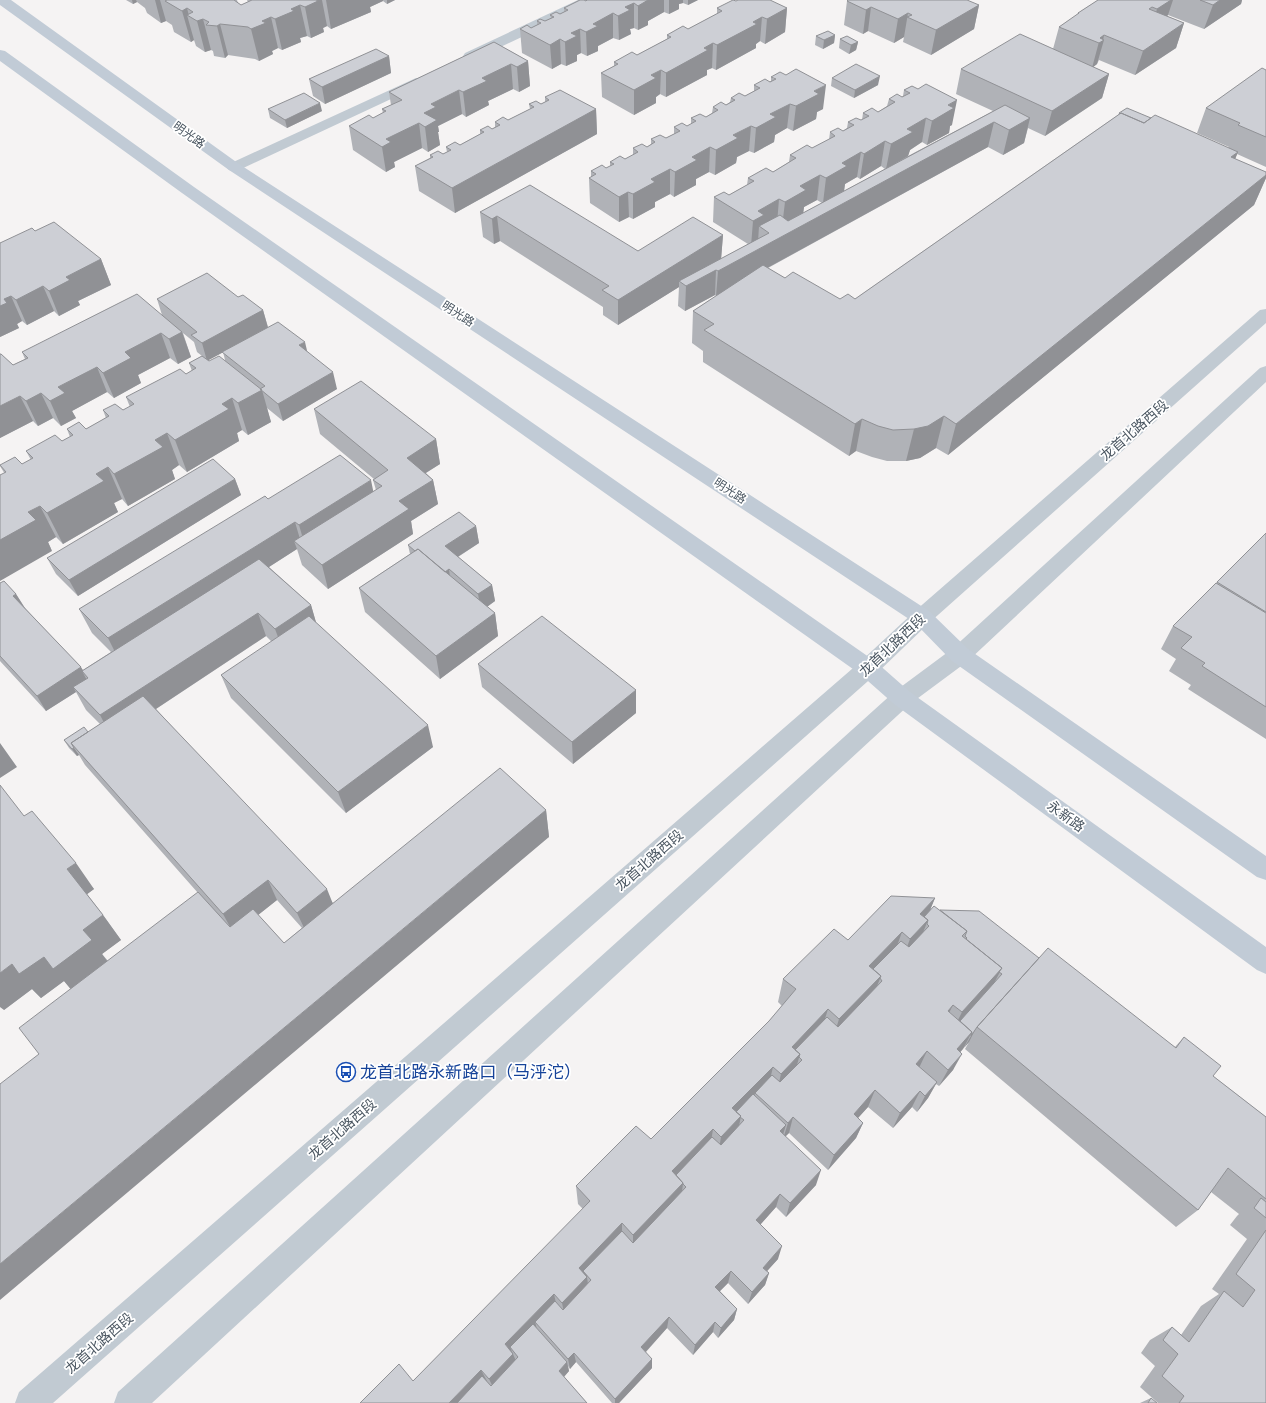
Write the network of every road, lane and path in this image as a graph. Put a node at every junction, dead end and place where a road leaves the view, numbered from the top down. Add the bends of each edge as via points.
1 (2, 0) edge
2 (589, 0) edge
3 (0, 54) edge
4 (454, 64) edge
5 (426, 77) edge
6 (234, 167) junction
7 (1266, 314) edge
8 (1266, 372) edge
9 (922, 617) junction
10 (960, 656) junction
11 (868, 668) junction
12 (902, 698) junction
13 (1266, 869) edge
14 (1266, 962) edge
15 (30, 1403) edge
16 (129, 1403) edge

1 - 6 main road, 明光路
2 - 4 street
3 - 11 main road via 194,194
5 - 6 street
6 - 9 main road, 明光路
7 - 9 street, 龙首北路西段
8 - 10 street
9 - 10 main road
9 - 11 street, 龙首北路西段
10 - 12 street
10 - 13 main road
11 - 12 main road, 永新路
11 - 15 street, 龙首北路西段
12 - 14 main road, 永新路
12 - 16 street

